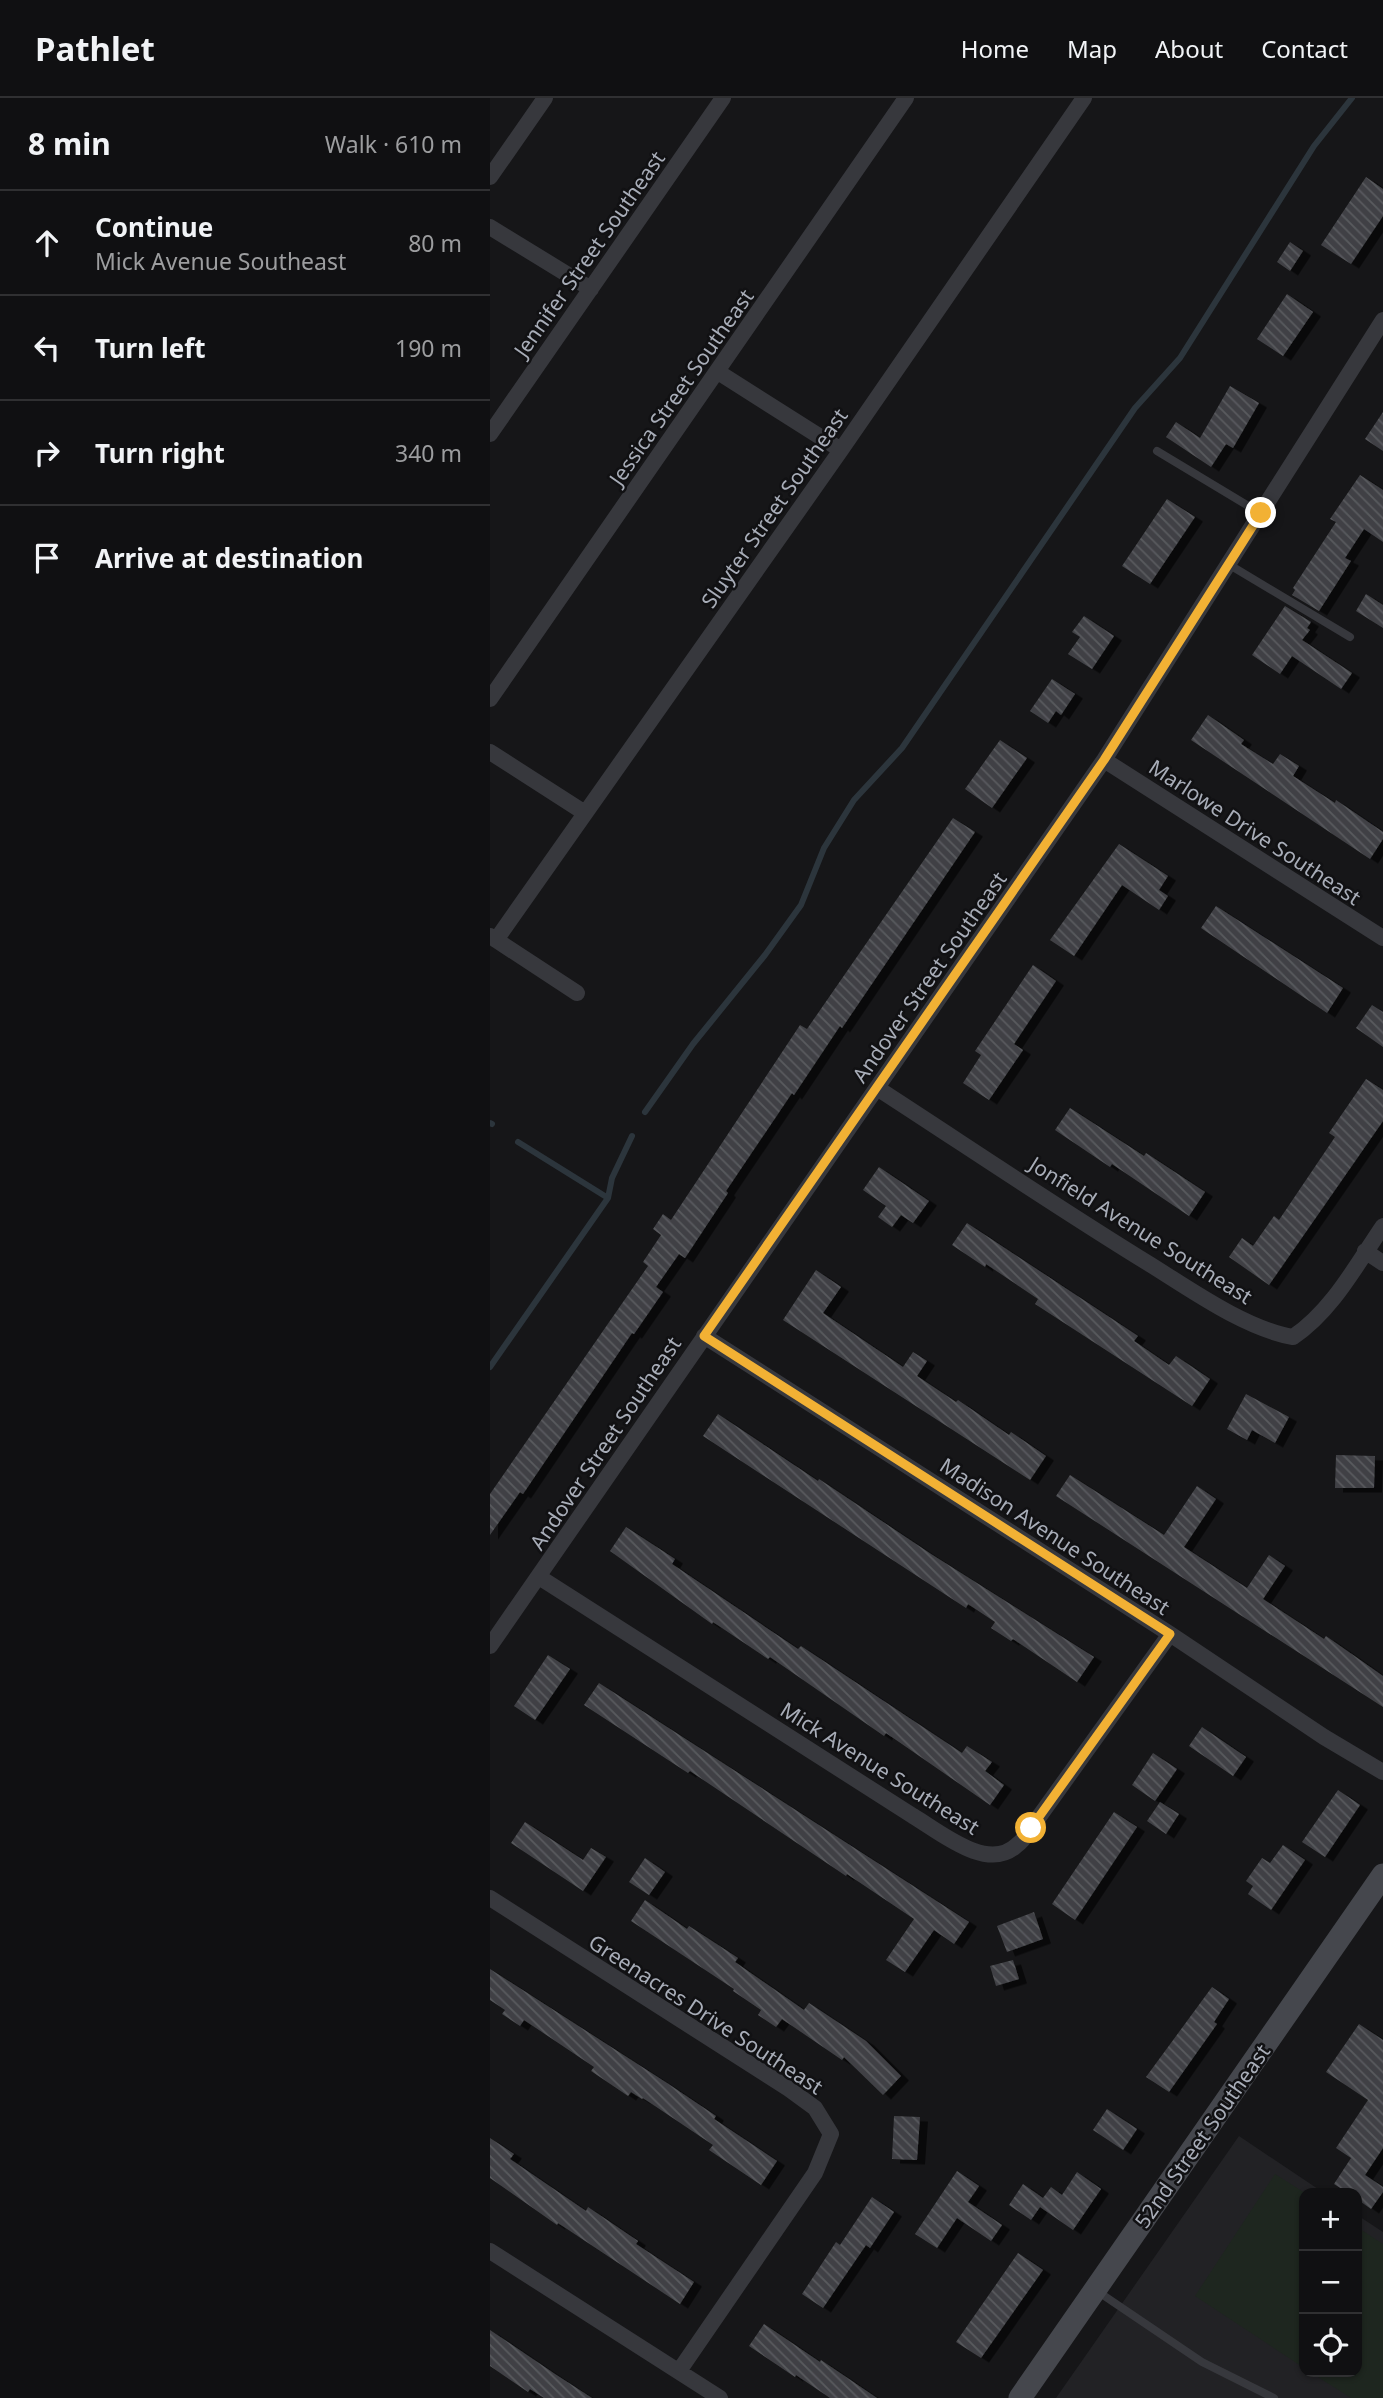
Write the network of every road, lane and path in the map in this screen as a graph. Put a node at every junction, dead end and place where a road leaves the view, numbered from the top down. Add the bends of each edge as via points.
1 (545, 98) edge
2 (723, 98) edge
3 (906, 98) edge
4 (1084, 98) edge
5 (490, 177) edge
6 (490, 227) edge
7 (591, 289) junction
8 (1380, 330) edge
9 (718, 372) junction
10 (490, 434) edge
11 (841, 450) junction
12 (1157, 451) dead end
13 (1261, 513) junction
14 (1228, 564) junction
15 (1350, 637) dead end
16 (490, 699) edge
17 (490, 752) edge
18 (1104, 760) junction
19 (585, 813) junction
20 (493, 938) edge
21 (1383, 938) edge
22 (577, 993) dead end
23 (877, 1088) junction
24 (1383, 1226) edge
25 (1365, 1251) junction
26 (1383, 1263) edge
27 (704, 1336) junction
28 (540, 1577) junction
29 (1170, 1634) junction
30 (490, 1646) edge
31 (1383, 1772) edge
32 (1383, 1875) edge
33 (490, 1898) edge
34 (490, 2251) edge
35 (1095, 2290) junction
36 (679, 2371) junction
37 (720, 2398) edge
38 (1020, 2398) edge
39 (1274, 2398) edge

1 - 5 street
2 - 7 street, Jennifer Street Southeast
3 - 9 street, Jessica Street Southeast
4 - 11 street, Sluyter Street Southeast
6 - 7 street
7 - 10 street, Jennifer Street Southeast
8 - 13 street, Andover Street Southeast
9 - 11 street
9 - 16 street, Jessica Street Southeast
11 - 19 street, Sluyter Street Southeast
12 - 13 lane
13 - 14 street, Andover Street Southeast
14 - 15 lane
14 - 18 street, Andover Street Southeast
17 - 19 street
18 - 21 street, Marlowe Drive Southeast
18 - 23 street, Andover Street Southeast
19 - 20 street, Sluyter Street Southeast
20 - 22 street
23 - 25 street, Jonfield Avenue Southeast via 1182,1285 1274,1334 1293,1337 1307,1328
23 - 27 street, Andover Street Southeast
24 - 25 street
25 - 26 street
27 - 28 street, Andover Street Southeast
27 - 29 street, Madison Avenue Southeast
28 - 29 street, Mick Avenue Southeast via 913,1816 975,1853 996,1856 1016,1847 1031,1828
28 - 30 street, Andover Street Southeast
29 - 31 street, Madison Avenue Southeast
32 - 35 main road, 52nd Street Southeast
33 - 36 street, Greenacres Drive Southeast via 789,2089 814,2108 831,2134 815,2172
34 - 36 street
35 - 38 main road, 52nd Street Southeast
35 - 39 lane via 1202,2362
36 - 37 street

